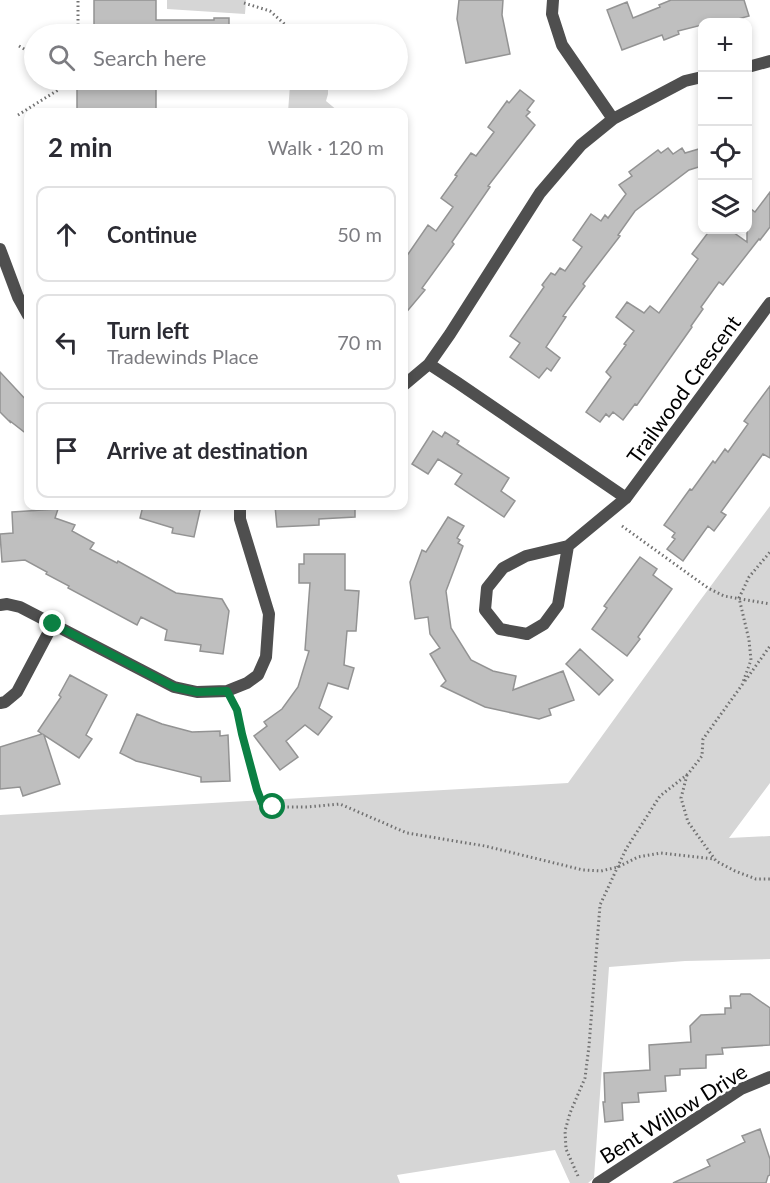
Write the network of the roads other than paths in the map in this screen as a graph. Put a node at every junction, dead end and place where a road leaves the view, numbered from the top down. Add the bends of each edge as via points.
1 (553, 0) edge
2 (770, 61) edge
3 (752, 66) edge
4 (698, 78) edge
5 (613, 119) junction
6 (0, 252) edge
7 (770, 303) edge
8 (24, 308) edge
9 (429, 364) junction
10 (408, 382) edge
11 (626, 498) junction
12 (240, 510) edge
13 (568, 546) junction
14 (0, 605) edge
15 (53, 624) junction
16 (0, 703) edge
17 (770, 1077) edge
18 (598, 1183) edge

1 - 5 street via 552,14 562,45
2 - 3 street
4 - 5 street
5 - 9 street via 581,145 540,193
6 - 8 street
7 - 11 street, Trailwood Crescent
9 - 10 street
9 - 11 street
11 - 13 street, Trailwood Crescent
12 - 15 street via 269,614 266,657 258,675 247,683 227,691 197,692 174,687
13 - 13 street, Trailwood Crescent via 526,556 503,568 487,588 485,610 500,629 527,634 544,624 558,605
14 - 15 street via 20,607
15 - 16 street via 17,692
17 - 18 street, Bent Willow Drive via 741,1089

